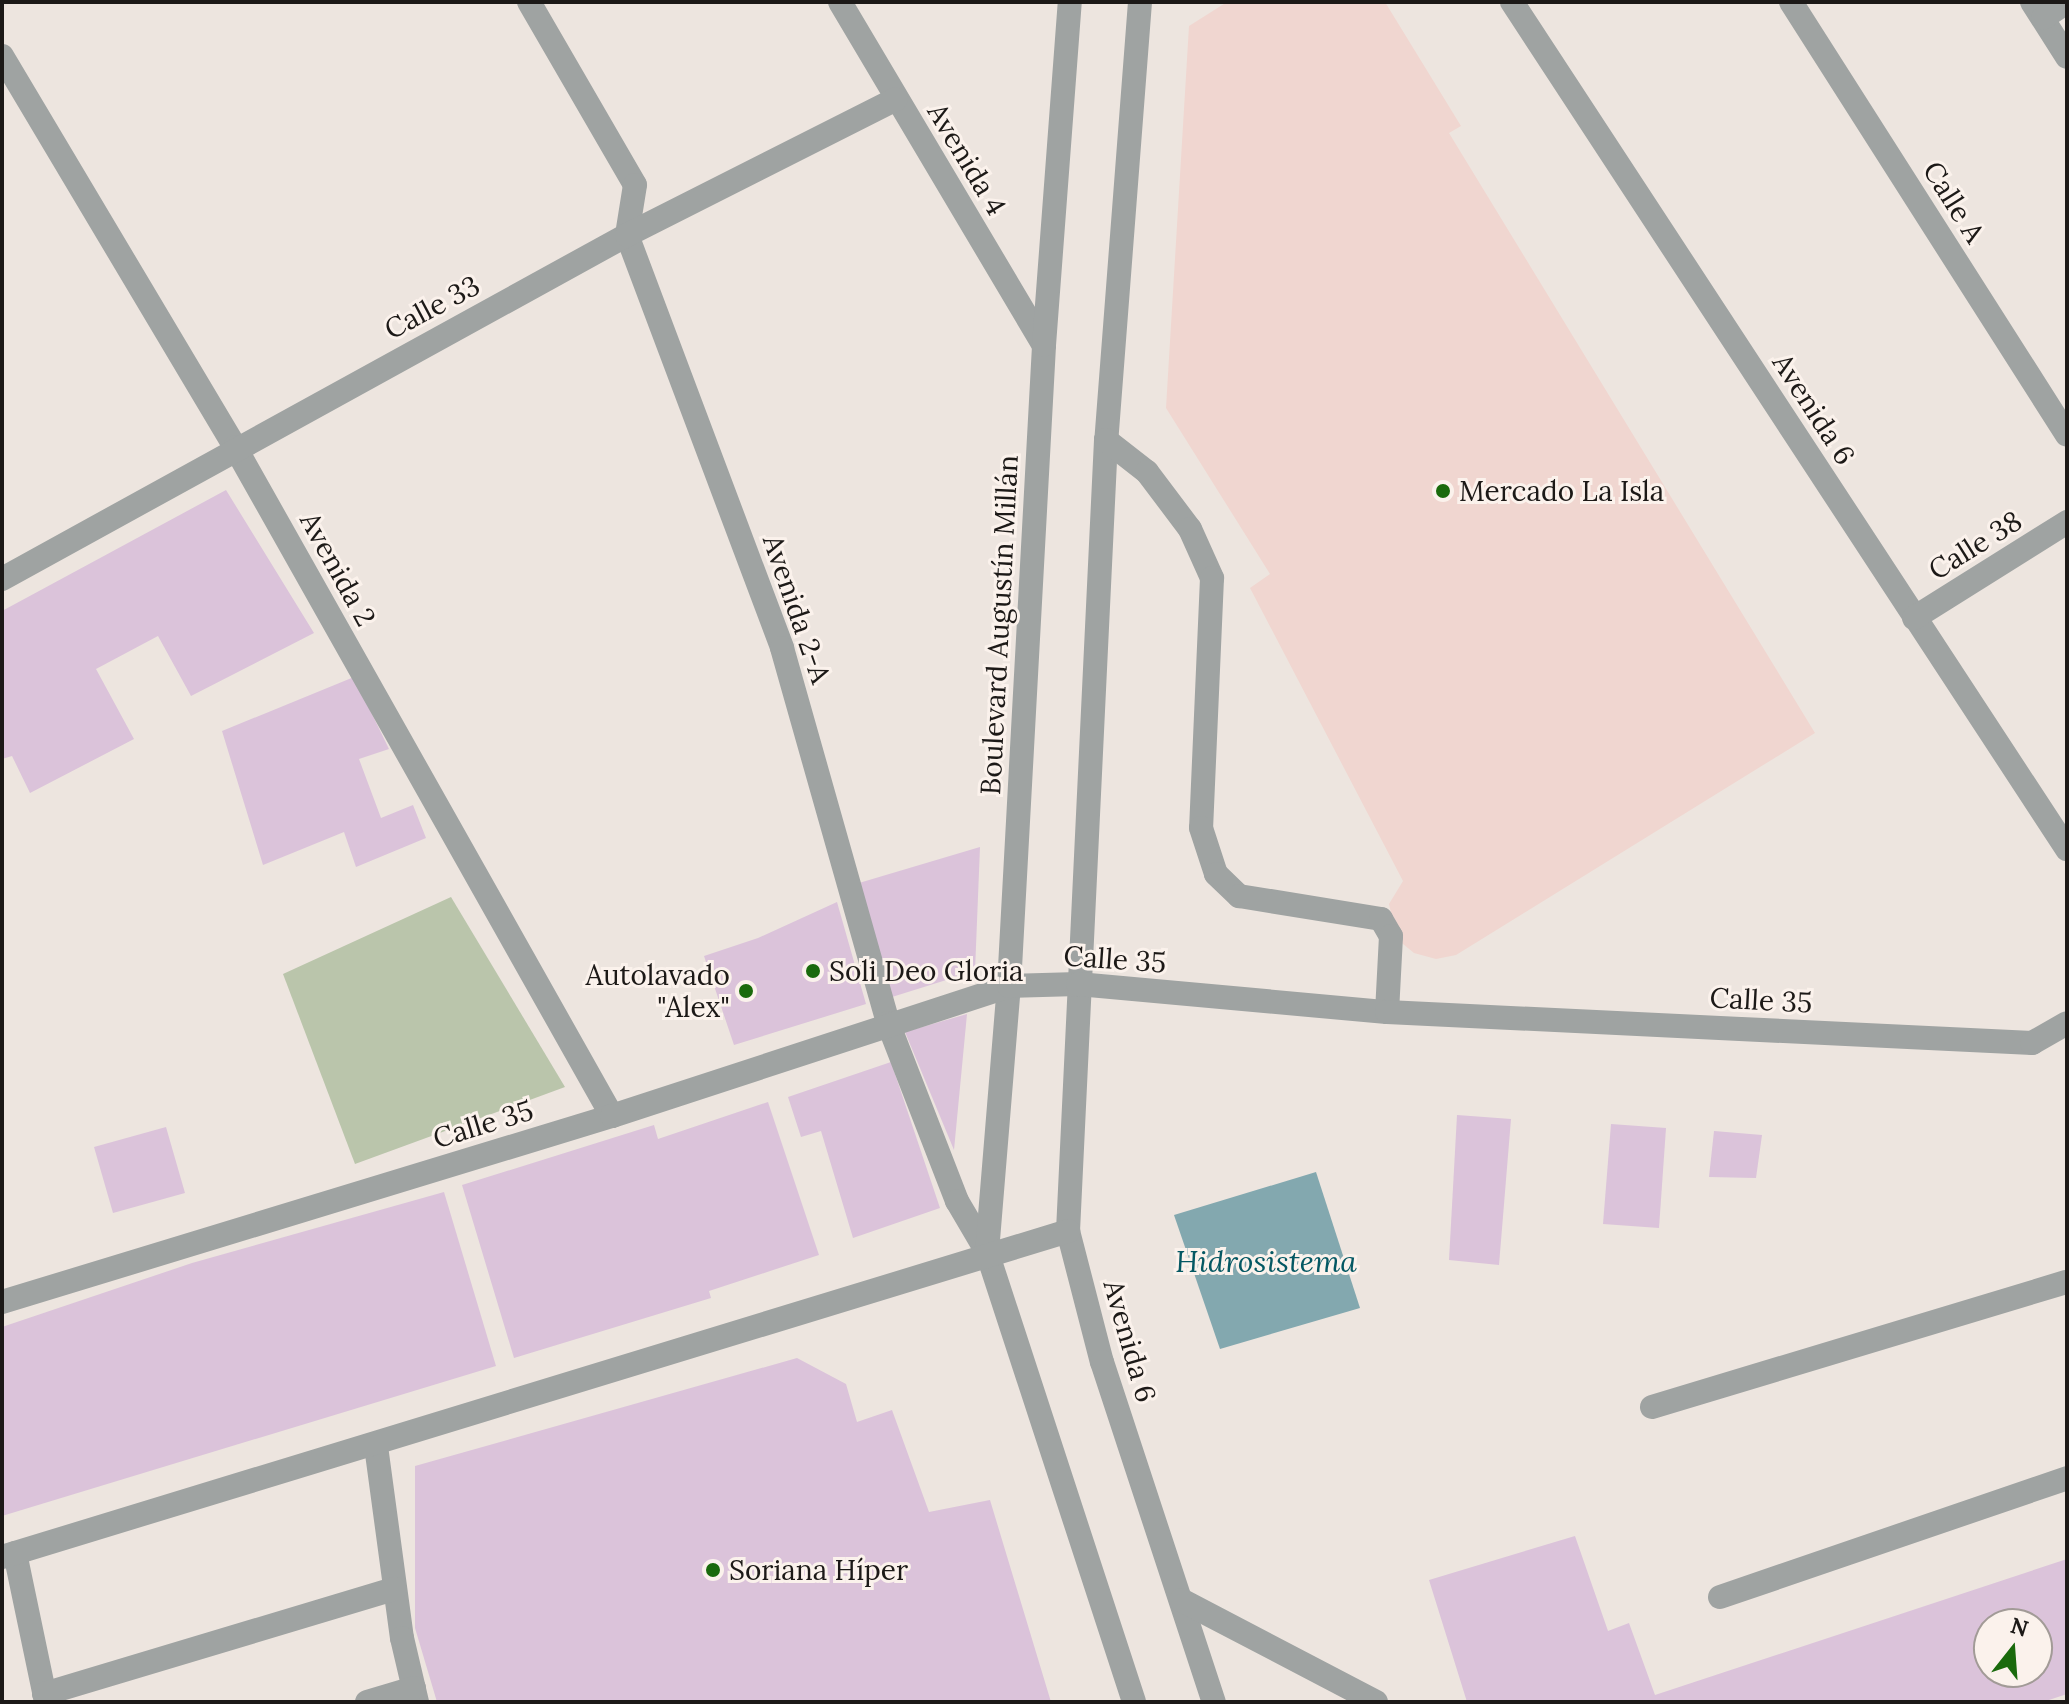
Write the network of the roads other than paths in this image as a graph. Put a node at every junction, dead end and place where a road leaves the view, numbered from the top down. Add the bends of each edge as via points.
1 (529, 2) edge
2 (840, 2) edge
3 (1070, 2) edge
4 (1140, 2) edge
5 (1512, 2) edge
6 (1791, 2) edge
7 (2067, 2) edge
8 (2038, 10) edge
9 (2, 56) edge
10 (2067, 57) edge
11 (896, 99) junction
12 (627, 235) junction
13 (1044, 345) junction
14 (2067, 435) edge
15 (1106, 440) junction
16 (235, 447) junction
17 (2067, 522) edge
18 (2, 579) edge
19 (1914, 618) junction
20 (2067, 849) edge
21 (1078, 984) junction
22 (1009, 986) junction
23 (1387, 1012) junction
24 (888, 1023) junction
25 (2067, 1023) edge
26 (612, 1116) junction
27 (1068, 1231) junction
28 (987, 1252) junction
29 (2067, 1282) edge
30 (2, 1302) edge
31 (1652, 1407) dead end
32 (376, 1446) junction
33 (2067, 1478) edge
34 (8, 1555) edge
35 (395, 1589) junction
36 (1720, 1597) dead end
37 (1181, 1600) junction
38 (416, 1695) edge
39 (45, 1698) edge
40 (367, 1702) edge
41 (1134, 1702) edge
42 (1214, 1702) edge
43 (1376, 1702) edge

1 - 12 street, Avenida 2-A via 635,185
2 - 11 street, Avenida 4
3 - 13 street, Boulevard Augustín Millán
4 - 15 street
5 - 19 street, Avenida 6
6 - 14 street, Calle A
7 - 8 street
8 - 10 street
9 - 16 street, Avenida 2
11 - 12 street, Calle 33
11 - 13 street, Avenida 4
12 - 16 street, Calle 33
12 - 24 street, Avenida 2-A via 782,648
13 - 22 street, Boulevard Augustín Millán
15 - 21 street
15 - 23 street via 1147,472 1182,517 1212,578 1201,828 1216,874 1239,896 1381,919 1391,936
16 - 18 street, Calle 33
16 - 26 street, Avenida 2
17 - 19 street, Calle 38
19 - 20 street, Avenida 6
21 - 22 street, Calle 35
21 - 23 street, Calle 35
21 - 27 street, Avenida 6
22 - 24 street, Calle 35
22 - 28 street, Boulevard Augustín Millán
23 - 25 street, Calle 35 via 2032,1043
24 - 26 street, Calle 35
24 - 28 street, Avenida 2-A via 957,1201
26 - 30 street, Calle 35
27 - 28 street
27 - 37 street, Avenida 6 via 1102,1362
28 - 32 street
28 - 41 street
29 - 31 street
32 - 34 street
32 - 35 street
33 - 36 street
34 - 39 street
35 - 38 street
35 - 39 street
37 - 42 street, Avenida 6
37 - 43 street
38 - 40 street

